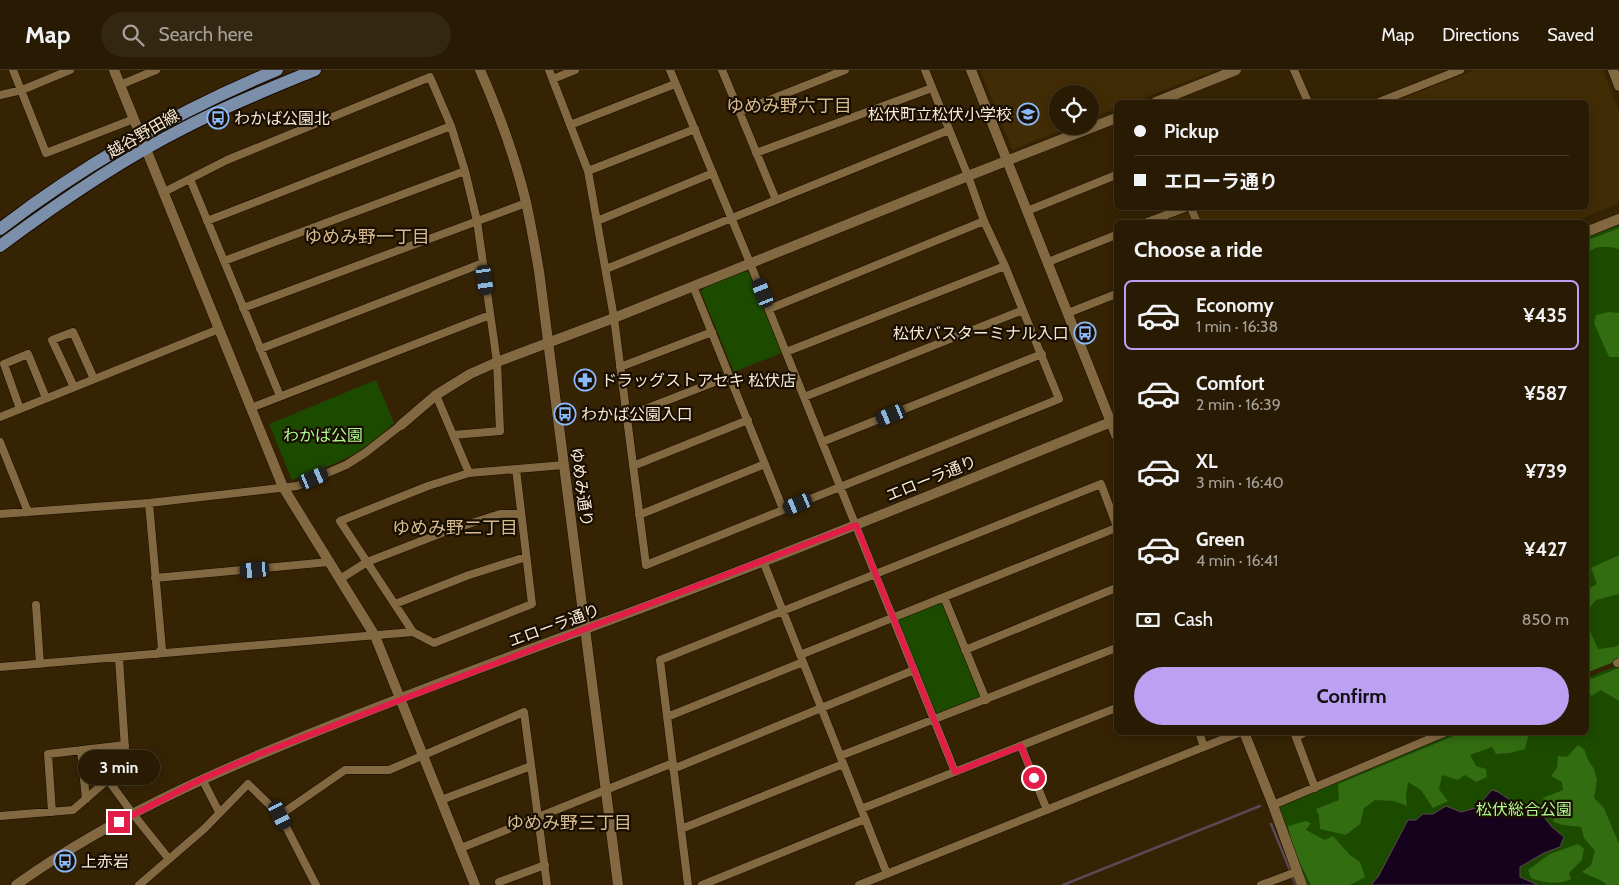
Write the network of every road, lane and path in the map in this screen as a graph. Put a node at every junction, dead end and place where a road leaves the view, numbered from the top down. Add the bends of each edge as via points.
1 (13, 70) edge
2 (70, 70) edge
3 (114, 70) edge
4 (156, 70) edge
5 (277, 70) edge
6 (315, 70) edge
7 (480, 70) edge
8 (549, 70) edge
9 (575, 70) edge
10 (670, 70) edge
11 (722, 70) edge
12 (845, 70) edge
13 (925, 70) edge
14 (971, 70) edge
15 (1236, 70) edge
16 (1294, 70) edge
17 (1458, 70) edge
18 (1613, 70) edge
19 (1220, 73) edge
20 (552, 79) junction
21 (676, 84) junction
22 (120, 85) junction
23 (1619, 86) edge
24 (932, 88) junction
25 (22, 90) junction
26 (0, 95) edge
27 (1160, 100) edge
28 (1307, 100) edge
29 (1384, 100) edge
30 (740, 112) junction
31 (134, 118) junction
32 (1114, 119) edge
33 (570, 125) junction
34 (450, 126) junction
35 (694, 130) junction
36 (950, 130) junction
37 (140, 135) junction
38 (146, 149) junction
39 (756, 153) junction
40 (1006, 161) junction
41 (465, 171) junction
42 (588, 171) junction
43 (713, 173) junction
44 (968, 176) junction
45 (1114, 176) edge
46 (190, 179) junction
47 (164, 192) junction
48 (776, 200) junction
49 (526, 202) junction
50 (1180, 210) edge
51 (1027, 211) junction
52 (732, 218) junction
53 (1619, 219) edge
54 (597, 220) junction
55 (1152, 220) edge
56 (207, 221) junction
57 (477, 221) junction
58 (984, 221) junction
59 (0, 229) edge
60 (1589, 231) edge
61 (1114, 236) edge
62 (0, 246) edge
63 (224, 261) junction
64 (750, 262) junction
65 (1048, 262) junction
66 (483, 263) junction
67 (1005, 266) junction
68 (606, 269) junction
69 (693, 286) junction
70 (1114, 295) edge
71 (243, 308) junction
72 (769, 309) junction
73 (1023, 310) junction
74 (1068, 313) junction
75 (490, 315) junction
76 (614, 318) junction
77 (219, 329) junction
78 (712, 332) junction
79 (549, 343) junction
80 (260, 349) junction
81 (786, 352) junction
82 (1042, 354) junction
83 (497, 362) junction
84 (620, 367) junction
85 (730, 376) junction
86 (94, 379) junction
87 (74, 387) junction
88 (436, 395) junction
89 (280, 396) junction
90 (804, 397) junction
91 (46, 398) junction
92 (251, 408) junction
93 (20, 409) junction
94 (627, 416) junction
95 (0, 417) edge
96 (748, 420) junction
97 (1114, 421) edge
98 (401, 425) joint
99 (453, 435) junction
100 (0, 442) edge
101 (822, 442) junction
102 (765, 464) junction
103 (564, 465) junction
104 (633, 466) junction
105 (516, 469) junction
106 (470, 474) junction
107 (840, 487) junction
108 (283, 488) junction
109 (149, 504) junction
110 (783, 509) junction
111 (28, 512) junction
112 (0, 514) edge
113 (521, 514) junction
114 (639, 515) junction
115 (1114, 519) edge
116 (856, 525) junction
117 (1114, 529) edge
118 (526, 557) junction
119 (329, 562) junction
120 (366, 562) junction
121 (763, 562) junction
122 (875, 574) junction
123 (155, 578) junction
124 (340, 579) junction
125 (1114, 589) edge
126 (944, 597) junction
127 (395, 604) junction
128 (36, 606) dead end
129 (782, 611) junction
130 (893, 618) junction
131 (586, 628) junction
132 (414, 632) junction
133 (375, 636) junction
134 (1114, 649) edge
135 (965, 650) junction
136 (157, 654) junction
137 (119, 658) junction
138 (801, 659) junction
139 (40, 664) junction
140 (0, 667) edge
141 (914, 670) junction
142 (401, 698) junction
143 (986, 700) junction
144 (822, 709) junction
145 (1114, 709) edge
146 (667, 717) junction
147 (934, 720) junction
148 (1199, 735) edge
149 (1235, 735) edge
150 (1244, 735) edge
151 (1295, 735) edge
152 (1439, 735) edge
153 (125, 745) junction
154 (1021, 746) junction
155 (1204, 747) junction
156 (81, 750) junction
157 (424, 755) junction
158 (840, 756) junction
159 (843, 764) junction
160 (531, 766) junction
161 (673, 766) junction
162 (955, 772) junction
163 (202, 779) junction
164 (108, 780) junction
165 (1315, 788) junction
166 (606, 789) junction
167 (86, 799) junction
168 (441, 800) junction
169 (1273, 806) junction
170 (861, 809) junction
171 (1047, 810) junction
172 (52, 812) junction
173 (219, 812) junction
174 (133, 814) junction
175 (280, 815) junction
176 (0, 816) edge
177 (538, 816) junction
178 (865, 819) junction
179 (681, 829) junction
180 (460, 848) junction
181 (169, 859) junction
182 (545, 865) junction
183 (1293, 873) junction
184 (887, 874) junction
185 (499, 882) dead end
186 (16, 885) edge
187 (139, 885) edge
188 (316, 885) edge
189 (475, 885) edge
190 (548, 885) edge
191 (618, 885) edge
192 (688, 885) edge
193 (702, 885) edge
194 (859, 885) edge
195 (1261, 885) edge
196 (1302, 885) edge

1 - 25 street
2 - 25 street
3 - 22 street
4 - 22 street
5 - 37 main road, 越谷野田線 via 222,93
6 - 38 main road, 越谷野田線 via 228,106
7 - 49 street, ゆめみ通り via 506,135
8 - 20 street
9 - 20 street
10 - 21 street
11 - 30 street
12 - 30 street
13 - 24 street
14 - 40 street
15 - 19 street
16 - 28 street
17 - 29 street
18 - 23 street
19 - 27 street
20 - 33 street
21 - 33 street
21 - 35 street
22 - 31 street
24 - 36 street
24 - 39 street
25 - 26 street
25 - 31 street via 46,153
30 - 39 street
31 - 37 street
32 - 40 street
33 - 42 street
34 - 41 street
34 - 46 street via 430,77 227,160
34 - 56 street
35 - 42 street
35 - 43 street
36 - 44 street
36 - 48 street
37 - 38 street
37 - 59 main road, 越谷野田線
38 - 47 street
38 - 62 main road, 越谷野田線 via 70,196
39 - 48 street
40 - 44 street
40 - 51 street
41 - 57 street
41 - 63 street
42 - 54 street
43 - 52 street
43 - 54 street
44 - 58 street
44 - 64 street
45 - 51 street
46 - 47 street
46 - 56 street
47 - 77 street
48 - 52 street
49 - 57 street
49 - 79 street, ゆめみ通り
50 - 55 street
51 - 65 street
52 - 64 street
52 - 68 street
53 - 60 street
54 - 68 street
56 - 63 street
57 - 66 street
57 - 71 street
58 - 67 street
58 - 72 street
61 - 65 street
63 - 71 street
64 - 69 street
64 - 72 street
65 - 74 street
66 - 75 street
66 - 80 street
67 - 73 street
67 - 81 street
68 - 76 street
69 - 76 street
69 - 78 street
70 - 74 street
71 - 80 street
72 - 81 street
73 - 82 street
73 - 90 street
74 - 97 street
75 - 83 street
75 - 89 street
76 - 79 street
76 - 84 street
77 - 86 street
77 - 92 street
78 - 84 street
78 - 85 street
79 - 83 street
79 - 103 street, ゆめみ通り
80 - 89 street
81 - 90 street
82 - 101 street
82 - 107 street via 1059,399
83 - 88 street
83 - 99 street via 500,432
84 - 94 street
85 - 94 street
85 - 96 street
86 - 87 street
86 - 87 street via 73,332 52,340
87 - 91 street
88 - 98 street
88 - 99 street
89 - 92 street
90 - 101 street
91 - 93 street
91 - 93 street via 28,354 4,364
92 - 108 street
93 - 95 street
94 - 104 street
96 - 102 street
96 - 104 street
97 - 116 street, エローラ通り
98 - 108 street via 346,464 297,486
99 - 106 street
100 - 111 street
101 - 107 street
102 - 110 street
102 - 114 street
103 - 105 street
103 - 131 street, ゆめみ通り
104 - 114 street
105 - 106 street
105 - 113 street
106 - 120 street via 428,486 340,520
107 - 110 street
107 - 116 street
108 - 109 street
108 - 119 street
109 - 111 street
109 - 123 street
110 - 114 street via 646,565
111 - 112 street
113 - 118 street
113 - 120 street via 500,514
115 - 122 street via 1101,484
116 - 121 street, エローラ通り
116 - 122 street
117 - 126 street
118 - 127 street
118 - 132 street via 532,604 434,643
119 - 123 street
119 - 124 street
120 - 124 street
120 - 127 street
121 - 129 street
121 - 131 street, エローラ通り
122 - 129 street
122 - 130 street
123 - 136 street via 162,649
124 - 133 street
125 - 135 street
126 - 130 street
126 - 135 street
127 - 132 street
128 - 139 street
129 - 138 street
129 - 146 street via 660,660
130 - 138 street
130 - 141 street
131 - 142 street, エローラ通り
131 - 166 street, ゆめみ通り
132 - 133 street
133 - 136 street
133 - 142 street
134 - 143 street
135 - 143 street
136 - 137 street
137 - 139 street
137 - 153 street
138 - 144 street
138 - 146 street
139 - 140 street
141 - 144 street
141 - 147 street
142 - 157 street
142 - 163 street, エローラ通り
143 - 147 street
144 - 158 street
144 - 161 street
145 - 154 street
146 - 161 street
147 - 158 street
147 - 162 street
148 - 155 street
149 - 155 street
150 - 169 street
151 - 165 street
152 - 165 street
153 - 156 street
153 - 164 street via 126,764
154 - 162 street
154 - 171 street
155 - 171 street
156 - 167 street
156 - 172 street via 48,754
157 - 160 street via 524,712
157 - 168 street
157 - 175 street via 389,770 345,770
158 - 159 street
159 - 170 street
159 - 179 street
160 - 168 street
160 - 177 street
161 - 166 street
161 - 179 street
162 - 170 street
163 - 173 street
163 - 174 street, エローラ通り
164 - 167 street
164 - 174 street
165 - 169 street
166 - 177 street
166 - 191 street, ゆめみ通り
167 - 172 street via 73,810
168 - 180 street
169 - 183 street
170 - 178 street
171 - 184 street
172 - 176 street
173 - 175 street via 248,784
173 - 181 street
174 - 181 street
174 - 186 street, エローラ通り
175 - 188 street
177 - 180 street
177 - 182 street
178 - 184 street
178 - 193 street
179 - 192 street
180 - 189 street
181 - 187 street
182 - 185 street
182 - 190 street
183 - 195 street
183 - 196 street
184 - 194 street

